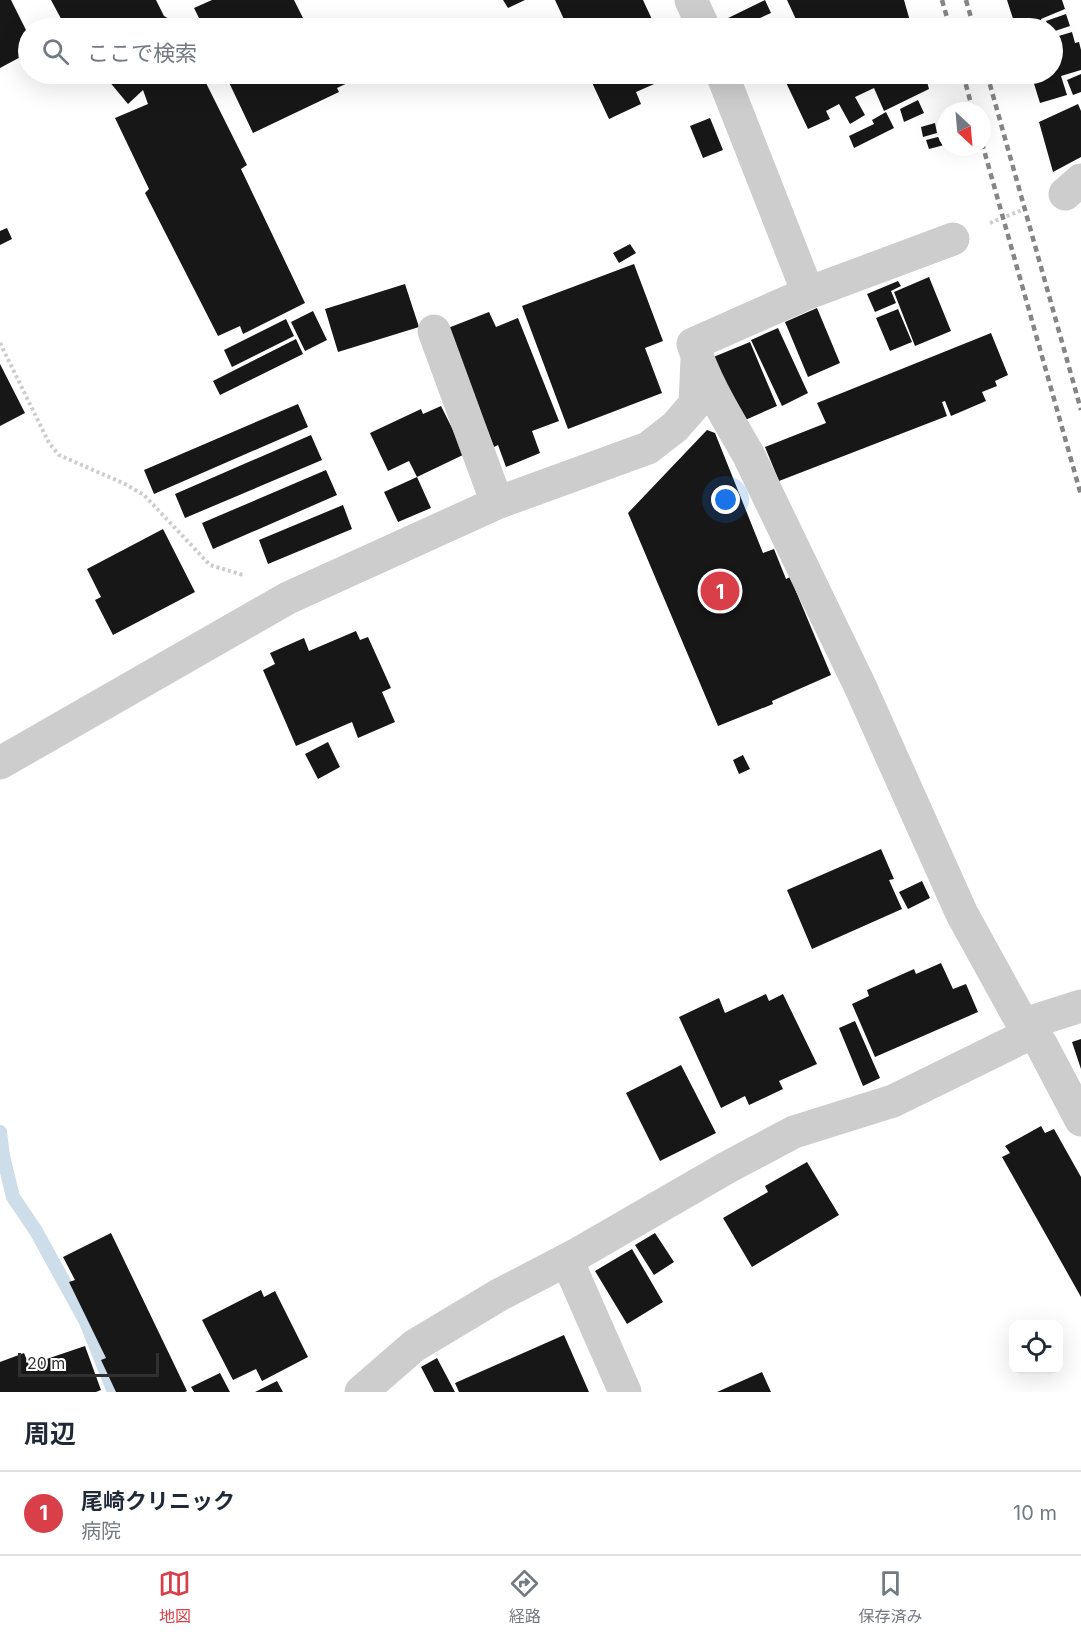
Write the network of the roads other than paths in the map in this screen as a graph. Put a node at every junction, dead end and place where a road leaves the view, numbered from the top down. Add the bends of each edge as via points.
1 (691, 0) edge
2 (699, 18) edge
3 (726, 84) edge
4 (953, 239) road end
5 (808, 293) junction
6 (434, 331) dead end
7 (697, 359) junction
8 (497, 503) junction
9 (0, 763) edge
10 (1081, 1006) edge
11 (1026, 1030) junction
12 (1081, 1120) edge
13 (567, 1260) junction
14 (361, 1392) edge
15 (625, 1392) edge

1 - 2 street
3 - 5 street
4 - 5 street
5 - 7 street via 693,344
6 - 8 street
7 - 8 street via 695,404 675,427 648,448
7 - 11 street via 748,454 860,686 962,914
8 - 9 street via 288,598
10 - 11 street via 1037,1020
11 - 12 street via 1041,1044
11 - 13 street via 1019,1038 893,1101 794,1132
13 - 14 street via 414,1346
13 - 15 street

